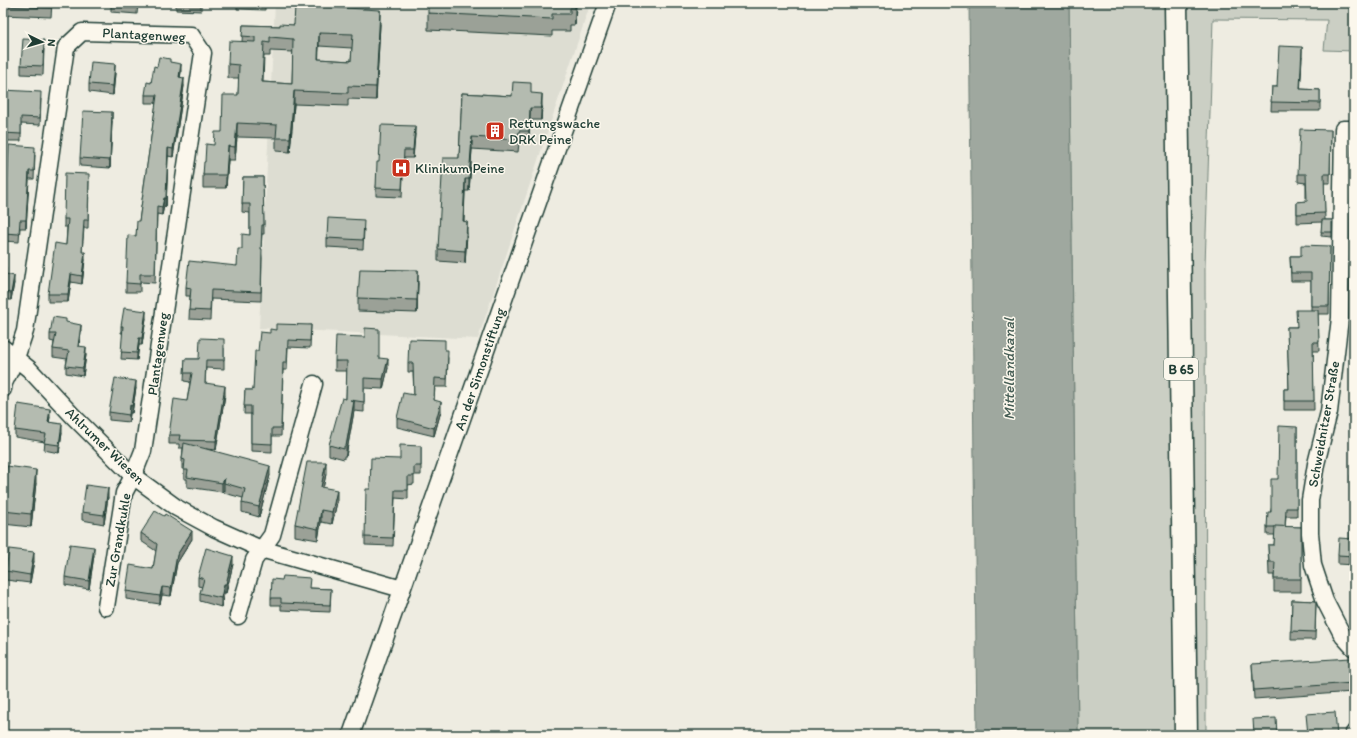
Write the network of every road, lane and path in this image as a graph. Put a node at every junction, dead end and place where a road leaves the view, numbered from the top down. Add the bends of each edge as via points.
1 (608, 3) edge
2 (1176, 3) edge
3 (1354, 129) edge
4 (9, 353) edge
5 (314, 384) dead end
6 (3, 389) edge
7 (133, 476) junction
8 (261, 549) junction
9 (402, 589) junction
10 (106, 606) dead end
11 (238, 616) dead end
12 (1354, 648) edge
13 (351, 735) edge
14 (1186, 735) edge

1 - 9 street, An der Simonstiftung
2 - 14 main road, B 65
3 - 12 street, Schweidnitzer Straße via 1343,129 1340,318 1329,412 1310,500 1313,565 1325,601 1343,636
4 - 6 street
4 - 7 street, Ahlrumer Wiesen via 29,369
4 - 7 street, Plantagenweg via 25,331 66,47 82,32 191,35 203,54 143,451
5 - 8 street via 272,535
7 - 8 street, Ahlrumer Wiesen via 177,508
7 - 10 street, Zur Grandkuhle via 124,493
8 - 9 street, Ahlrumer Wiesen
8 - 11 street via 254,560
9 - 13 street, An der Simonstiftung

